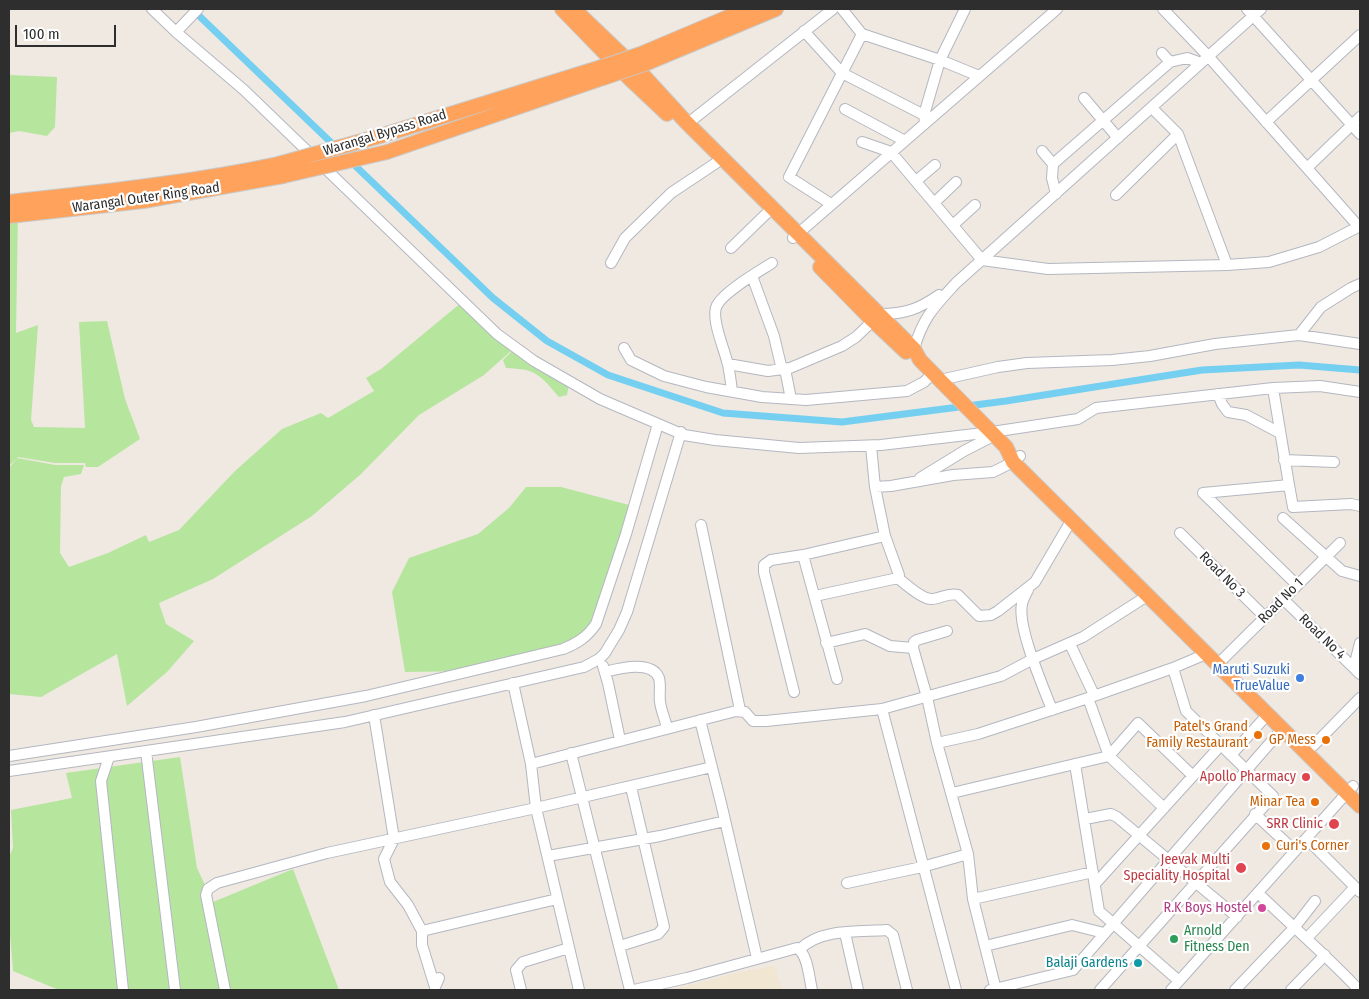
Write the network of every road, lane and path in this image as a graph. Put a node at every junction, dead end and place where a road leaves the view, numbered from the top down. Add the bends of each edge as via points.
1 (152, 9) edge
2 (198, 9) edge
3 (562, 9) edge
4 (574, 9) edge
5 (747, 9) edge
6 (776, 9) edge
7 (832, 9) edge
8 (842, 9) edge
9 (965, 9) edge
10 (1055, 9) edge
11 (1163, 9) edge
12 (1253, 11) edge
13 (804, 31) junction
14 (176, 32) junction
15 (862, 34) junction
16 (1360, 35) edge
17 (1162, 53) dead end
18 (645, 58) junction
19 (940, 60) junction
20 (1204, 60) junction
21 (1170, 62) junction
22 (604, 72) junction
23 (842, 73) junction
24 (979, 76) junction
25 (1312, 80) junction
26 (1084, 98) dead end
27 (1152, 108) junction
28 (845, 109) dead end
29 (1360, 117) edge
30 (924, 119) junction
31 (1103, 120) junction
32 (1266, 122) junction
33 (687, 124) junction
34 (1352, 125) junction
35 (1178, 134) junction
36 (1360, 134) edge
37 (1118, 138) junction
38 (904, 140) junction
39 (862, 142) dead end
40 (1042, 151) dead end
41 (891, 152) junction
42 (716, 164) junction
43 (1053, 164) junction
44 (934, 165) dead end
45 (1306, 168) junction
46 (281, 170) junction
47 (916, 181) junction
48 (956, 182) dead end
49 (1056, 194) junction
50 (1116, 195) dead end
51 (9, 202) edge
52 (934, 203) junction
53 (831, 204) junction
54 (975, 205) dead end
55 (767, 213) junction
56 (9, 216) edge
57 (953, 225) junction
58 (1360, 227) edge
59 (796, 236) junction
60 (731, 248) dead end
61 (982, 260) junction
62 (611, 263) dead end
63 (772, 263) dead end
64 (1227, 265) junction
65 (752, 276) junction
66 (956, 283) junction
67 (1360, 284) edge
68 (876, 317) junction
69 (1299, 335) junction
70 (1360, 344) edge
71 (624, 348) dead end
72 (917, 354) junction
73 (728, 364) junction
74 (783, 369) junction
75 (940, 380) junction
76 (1273, 388) junction
77 (732, 392) junction
78 (1360, 392) edge
79 (1218, 394) junction
80 (791, 399) junction
81 (658, 424) junction
82 (681, 432) junction
83 (992, 432) junction
84 (1280, 433) junction
85 (871, 446) junction
86 (1017, 459) junction
87 (1284, 460) junction
88 (1334, 462) dead end
89 (916, 481) junction
90 (1289, 485) junction
91 (875, 486) junction
92 (1360, 506) edge
93 (1283, 518) dead end
94 (1072, 521) junction
95 (701, 525) dead end
96 (1180, 533) dead end
97 (886, 536) junction
98 (1340, 543) dead end
99 (803, 556) junction
100 (1327, 556) junction
101 (1360, 576) edge
102 (898, 578) junction
103 (1298, 585) junction
104 (1030, 586) junction
105 (815, 596) junction
106 (1148, 596) junction
107 (1283, 599) junction
108 (1265, 618) junction
109 (946, 631) dead end
110 (826, 643) junction
111 (1360, 643) edge
112 (1070, 644) junction
113 (913, 648) junction
114 (1206, 654) junction
115 (599, 659) junction
116 (1033, 659) junction
117 (1223, 659) junction
118 (1173, 668) junction
119 (1357, 671) edge
120 (606, 672) junction
121 (837, 679) dead end
122 (513, 683) junction
123 (794, 692) dead end
124 (1091, 696) junction
125 (927, 697) junction
126 (1360, 698) edge
127 (882, 708) junction
128 (740, 710) junction
129 (1052, 710) junction
130 (1268, 714) junction
131 (374, 715) junction
132 (700, 720) junction
133 (667, 728) junction
134 (1283, 728) junction
135 (620, 740) junction
136 (938, 742) junction
137 (1221, 745) junction
138 (1313, 746) junction
139 (146, 751) junction
140 (571, 753) junction
141 (1231, 755) junction
142 (9, 756) edge
143 (1110, 756) junction
144 (109, 757) junction
145 (531, 764) junction
146 (1075, 764) junction
147 (712, 767) junction
148 (9, 771) edge
149 (1247, 771) junction
150 (1193, 776) junction
151 (631, 787) junction
152 (1355, 790) edge
153 (952, 793) junction
154 (583, 797) junction
155 (1360, 806) edge
156 (536, 808) junction
157 (1164, 808) junction
158 (1256, 814) junction
159 (1085, 819) junction
160 (725, 821) junction
161 (1140, 834) junction
162 (394, 839) junction
163 (644, 839) junction
164 (1307, 839) junction
165 (595, 847) junction
166 (1295, 851) junction
167 (968, 854) junction
168 (548, 856) junction
169 (1169, 859) junction
170 (922, 867) junction
171 (1093, 872) junction
172 (1196, 882) junction
173 (847, 883) dead end
174 (1095, 884) junction
175 (1358, 890) edge
176 (1258, 893) junction
177 (557, 899) junction
178 (973, 900) junction
179 (1315, 901) dead end
180 (1237, 917) junction
181 (1114, 923) junction
182 (1294, 928) junction
183 (422, 931) junction
184 (845, 933) junction
185 (1104, 933) junction
186 (1307, 938) junction
187 (620, 946) junction
188 (985, 946) junction
189 (1140, 946) junction
190 (569, 948) junction
191 (800, 949) junction
192 (1325, 955) junction
193 (757, 958) junction
194 (439, 978) dead end
195 (1179, 981) junction
196 (123, 990) edge
197 (174, 990) edge
198 (225, 990) edge
199 (521, 990) edge
200 (580, 990) edge
201 (630, 990) edge
202 (634, 990) edge
203 (812, 990) edge
204 (858, 990) edge
205 (907, 990) edge
206 (956, 990) edge
207 (994, 990) edge
208 (1100, 990) edge
209 (1171, 990) edge
210 (1235, 990) edge
211 (1291, 990) edge
212 (1359, 990) edge

1 - 14 street
2 - 14 street
3 - 42 highway
4 - 33 highway via 643,75
5 - 18 highway, Warangal Bypass Road
6 - 18 highway, Warangal Bypass Road
7 - 13 street
8 - 15 street
9 - 19 street
10 - 24 street
11 - 20 street
12 - 20 street
12 - 25 street
13 - 23 street
13 - 33 street
14 - 81 street via 244,90 497,334 534,361 600,399
15 - 19 street
15 - 23 street
16 - 25 street
17 - 21 street
18 - 22 highway, Warangal Bypass Road, bridge
19 - 24 street
19 - 30 street
20 - 21 street via 1187,58
20 - 27 street
20 - 32 street
21 - 31 street
22 - 46 highway, Warangal Bypass Road, bridge via 543,84
22 - 46 highway, Warangal Bypass Road, bridge via 388,152
23 - 30 street
23 - 53 street via 789,177
24 - 30 street
25 - 32 street
25 - 34 street
26 - 31 street
27 - 35 street
27 - 37 street
28 - 38 street
29 - 34 street
30 - 38 street
31 - 37 street
31 - 43 street
32 - 45 street
33 - 59 highway
34 - 36 street
34 - 45 street
35 - 50 street
35 - 64 street
37 - 49 street
38 - 41 street
39 - 41 street
40 - 43 street
41 - 47 street
41 - 53 street
42 - 55 highway
42 - 62 street via 658,205 626,238
43 - 49 street
44 - 47 street
45 - 58 street
46 - 51 highway, Warangal Bypass Road
46 - 56 highway, Warangal Outer Ring Road via 143,201
47 - 52 street
48 - 52 street
49 - 61 street
52 - 57 street
53 - 59 street
54 - 57 street
55 - 59 highway
55 - 60 street
57 - 61 street
58 - 64 street via 1319,247 1269,262
59 - 68 highway
61 - 64 street via 1048,269
61 - 66 street
63 - 65 street
65 - 73 street via 722,298 715,313
65 - 74 street
66 - 68 street via 923,306
66 - 72 street via 929,312 918,333
67 - 69 street via 1321,307
68 - 72 highway via 898,346 909,355
68 - 74 street via 842,346
69 - 70 street
69 - 75 street via 1112,360 1027,363
71 - 77 street via 631,360 664,376
72 - 75 highway
73 - 74 street via 768,371
73 - 77 street
74 - 80 street
75 - 80 street via 924,382 907,391
75 - 83 highway
76 - 78 street via 1320,386
76 - 79 street
76 - 84 street
77 - 80 street
79 - 83 street via 1096,408 1078,419
79 - 84 street via 1228,412 1246,415
81 - 82 street
81 - 142 street via 596,624 576,644 366,696
82 - 85 street via 715,440 799,448
82 - 115 street via 627,612 611,646
83 - 85 street
83 - 86 highway
83 - 89 street
84 - 87 street
85 - 91 street
86 - 89 street via 993,472
86 - 94 highway
86 - 117 highway
87 - 88 street
87 - 90 street
89 - 91 street
90 - 92 street via 1293,507
90 - 103 street via 1203,494
91 - 97 street
93 - 100 street
94 - 104 street
94 - 106 highway
95 - 128 street
96 - 108 street, Road No 3
97 - 99 street
97 - 102 street
98 - 100 street, Road No 1
99 - 105 street
99 - 123 street via 771,560 764,568
100 - 101 street via 1342,572
100 - 103 street, Road No 1
102 - 104 street via 926,599 958,595 974,613 984,617 998,611
102 - 105 street
103 - 107 street, Road No 1
104 - 116 street via 1021,612
105 - 110 street
106 - 112 street
106 - 114 highway
107 - 108 street, Road No 1
107 - 119 street, Road No 4
108 - 117 street, Road No 1
109 - 113 street via 917,640
110 - 113 street via 865,634 890,646
110 - 121 street
111 - 119 street
112 - 116 street
112 - 124 street
113 - 125 street
114 - 118 street
114 - 130 highway
115 - 120 street
115 - 122 street via 584,667
116 - 125 street via 1001,676
116 - 129 street
117 - 138 highway
118 - 124 street
118 - 137 street via 1186,710
120 - 133 street via 635,666 654,672 659,679 660,702
120 - 135 street
122 - 131 street
122 - 145 street
124 - 129 street
124 - 143 street
125 - 127 street
125 - 136 street
126 - 138 street
127 - 128 street via 757,722
127 - 170 street
128 - 132 street
129 - 136 street via 978,734
130 - 134 highway
130 - 141 street
131 - 139 street
131 - 162 street
132 - 133 street
132 - 147 street
133 - 135 street
134 - 149 street
134 - 152 highway
135 - 140 street
136 - 153 street
137 - 141 street
137 - 150 street
138 - 152 highway
139 - 144 street
139 - 197 street
140 - 145 street
140 - 154 street
141 - 149 street
143 - 146 street
143 - 150 street via 1138,723
143 - 157 street
144 - 148 street
144 - 196 street via 101,781
145 - 156 street
146 - 153 street
146 - 159 street
147 - 151 street
147 - 160 street
149 - 158 street via 1273,796
149 - 169 street
150 - 157 street
151 - 154 street
151 - 163 street
152 - 155 highway
152 - 164 street
153 - 167 street
154 - 156 street
154 - 165 street
156 - 162 street
156 - 168 street
157 - 161 street
158 - 166 street
158 - 172 street
159 - 161 street via 1111,814
159 - 171 street
160 - 163 street
160 - 193 street
161 - 169 street
161 - 174 street
162 - 183 street via 384,859 390,882
162 - 198 street via 299,860 216,883 208,889 207,903
163 - 165 street
163 - 187 street via 664,927 658,934
164 - 166 street
164 - 175 street
165 - 168 street
165 - 187 street
166 - 176 street
167 - 170 street
167 - 178 street
168 - 177 street
169 - 172 street
169 - 181 street
170 - 173 street
170 - 206 street
171 - 174 street
171 - 178 street
172 - 180 street
172 - 189 street
174 - 181 street via 1099,911
175 - 186 street
176 - 180 street
176 - 182 street
177 - 183 street
177 - 190 street
178 - 188 street
179 - 182 street
180 - 195 street
181 - 185 street
181 - 189 street
182 - 186 street
182 - 210 street
183 - 194 street via 422,945 435,987
184 - 191 street via 822,936
184 - 204 street
184 - 205 street via 890,931
185 - 188 street via 1072,925
185 - 207 street via 1073,970
186 - 192 street
187 - 201 street
188 - 207 street
189 - 195 street
189 - 208 street
190 - 199 street via 523,962 516,970
190 - 200 street
191 - 193 street via 792,948
191 - 203 street
192 - 211 street
192 - 212 street
193 - 202 street
195 - 209 street

